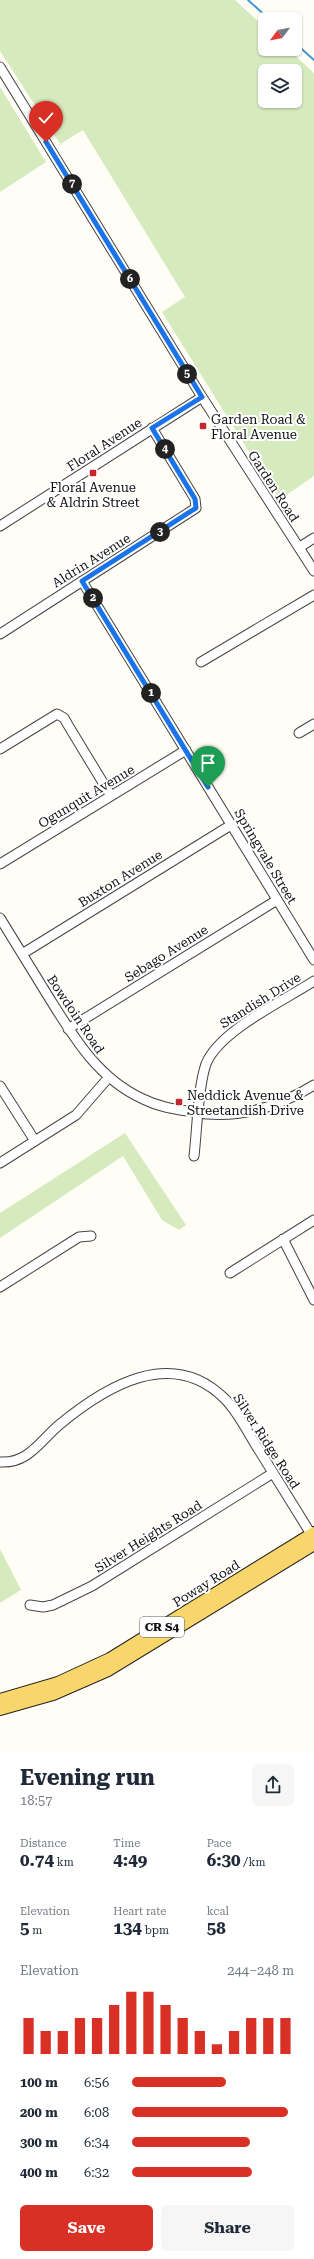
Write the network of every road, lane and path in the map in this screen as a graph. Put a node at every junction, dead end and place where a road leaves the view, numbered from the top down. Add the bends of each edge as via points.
1 (0, 67) edge
2 (202, 397) junction
3 (152, 428) junction
4 (0, 526) edge
5 (314, 538) edge
6 (300, 547) junction
7 (314, 571) edge
8 (82, 581) junction
9 (314, 595) edge
10 (0, 634) edge
11 (201, 662) dead end
12 (314, 724) edge
13 (299, 733) dead end
14 (0, 749) edge
15 (186, 750) junction
16 (111, 796) junction
17 (231, 825) junction
18 (0, 864) edge
19 (277, 900) junction
20 (0, 918) edge
21 (22, 954) junction
22 (314, 960) edge
23 (314, 982) edge
24 (68, 1029) junction
25 (109, 1077) junction
26 (314, 1085) edge
27 (0, 1086) edge
28 (199, 1113) junction
29 (35, 1141) junction
30 (194, 1156) dead end
31 (0, 1163) edge
32 (314, 1220) edge
33 (91, 1236) dead end
34 (284, 1239) junction
35 (230, 1272) dead end
36 (0, 1287) edge
37 (314, 1300) edge
38 (0, 1462) edge
39 (273, 1473) junction
40 (313, 1538) edge
41 (30, 1604) dead end
42 (0, 1700) edge
43 (0, 1709) edge

1 - 2 street, Garden Road
2 - 3 street, Floral Avenue
2 - 6 street, Garden Road via 264,496
3 - 4 street, Floral Avenue
3 - 8 street, Aldrin Avenue via 195,499 196,508
5 - 6 street
6 - 7 street, Garden Road
8 - 10 street, Aldrin Avenue
8 - 15 street, Springvale Street
9 - 11 street
12 - 13 street
14 - 16 street via 57,714 68,724
15 - 16 street, Ogunquit Avenue
15 - 17 street, Springvale Street
16 - 18 street, Ogunquit Avenue
17 - 19 street, Springvale Street
17 - 21 street, Buxton Avenue
19 - 22 street, Springvale Street
19 - 24 street, Sebago Avenue
20 - 21 street, Bowdoin Road
21 - 24 street, Bowdoin Road
23 - 28 street, Standish Drive via 227,1035 219,1043 212,1051 203,1075
24 - 25 street, Bowdoin Road via 90,1060
25 - 28 street, Bowdoin Road via 151,1103
25 - 29 street via 76,1115
26 - 28 street, Bowdoin Road via 286,1101 259,1110 222,1115
27 - 29 street
28 - 30 street, Standish Drive
29 - 31 street
32 - 34 street
33 - 36 street via 78,1237
34 - 35 street
34 - 37 street
38 - 39 street, Silver Ridge Road via 16,1461 28,1455 71,1416 126,1382 142,1376 166,1373 197,1380 221,1396 230,1405
39 - 40 street, Silver Ridge Road
39 - 41 street, Silver Heights Road via 92,1586 53,1605 43,1607
40 - 42 main road, Poway Road / CR S4 via 97,1666 58,1683
40 - 43 main road, Poway Road / CR S4 via 108,1670 53,1694

